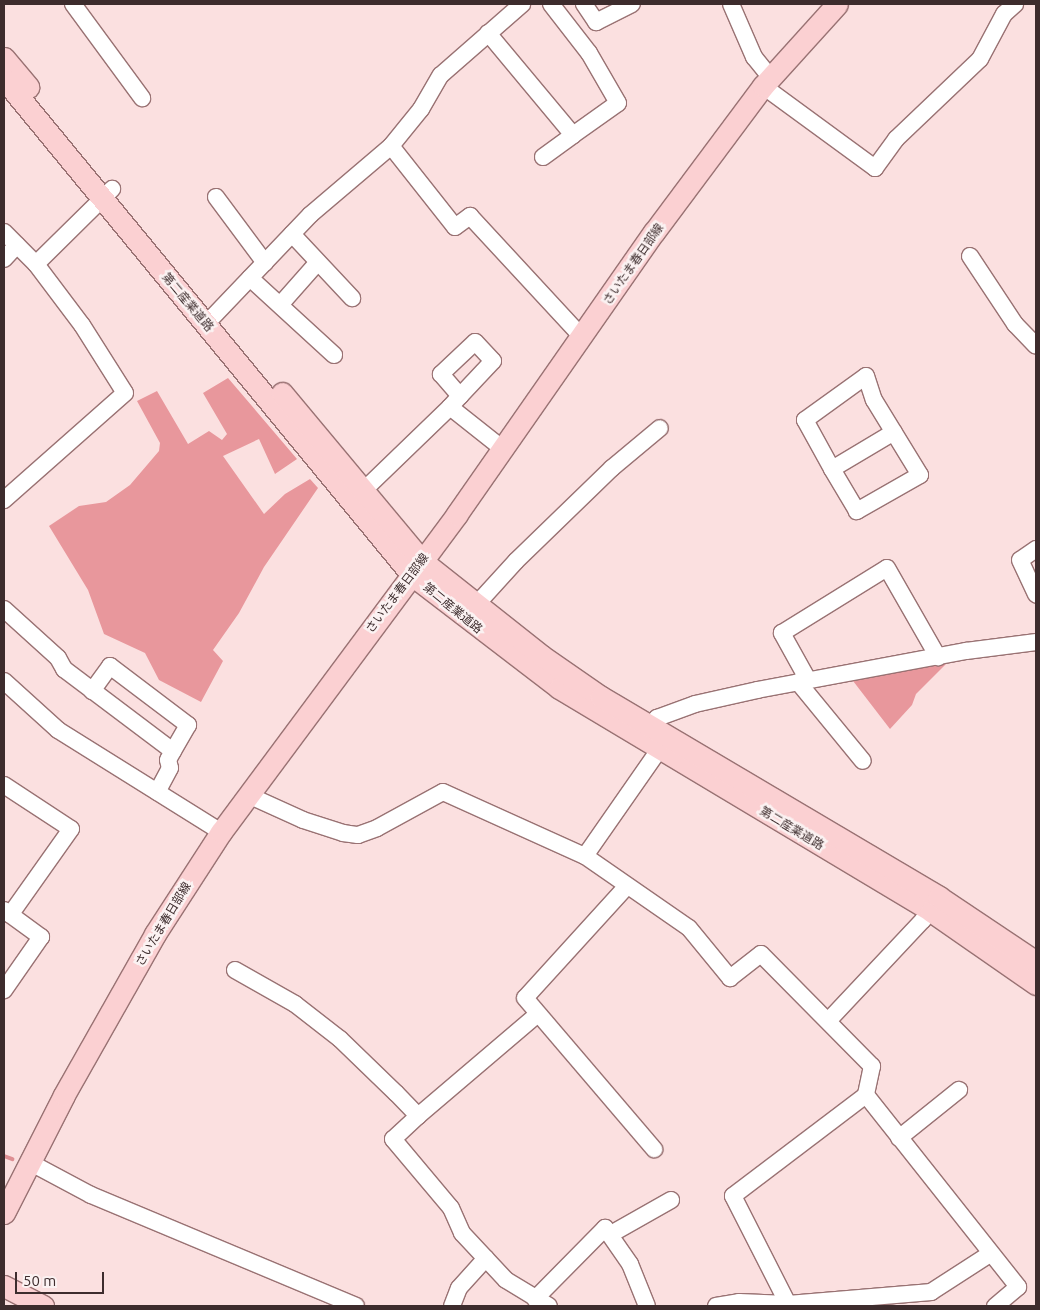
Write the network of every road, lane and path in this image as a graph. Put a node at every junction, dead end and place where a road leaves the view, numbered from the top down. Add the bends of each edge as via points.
1 (73, 4) edge
2 (551, 4) edge
3 (584, 4) edge
4 (632, 4) edge
5 (731, 4) edge
6 (837, 4) edge
7 (1015, 4) edge
8 (517, 5) edge
9 (488, 33) junction
10 (4, 58) edge
11 (4, 78) edge
12 (767, 82) junction
13 (142, 98) dead end
14 (574, 135) junction
15 (391, 146) junction
16 (544, 157) dead end
17 (107, 193) junction
18 (216, 197) dead end
19 (4, 232) edge
20 (292, 234) junction
21 (18, 245) junction
22 (970, 256) dead end
23 (4, 259) edge
24 (318, 262) junction
25 (264, 263) junction
26 (36, 264) junction
27 (250, 278) junction
28 (352, 298) dead end
29 (280, 305) junction
30 (211, 319) junction
31 (582, 337) junction
32 (1036, 346) edge
33 (334, 354) dead end
34 (660, 428) dead end
35 (894, 432) junction
36 (503, 449) junction
37 (832, 469) junction
38 (363, 491) junction
39 (4, 500) edge
40 (1036, 549) edge
41 (417, 568) junction
42 (1036, 595) edge
43 (476, 605) junction
44 (4, 610) edge
45 (1036, 642) edge
46 (938, 657) junction
47 (4, 681) edge
48 (803, 681) junction
49 (92, 690) junction
50 (657, 736) junction
51 (173, 751) junction
52 (864, 761) dead end
53 (4, 785) edge
54 (157, 792) junction
55 (248, 795) junction
56 (221, 832) junction
57 (585, 856) junction
58 (627, 886) junction
59 (935, 904) junction
60 (7, 912) edge
61 (1034, 956) edge
62 (235, 970) dead end
63 (1036, 984) edge
64 (4, 990) edge
65 (538, 1014) junction
66 (829, 1020) junction
67 (959, 1090) dead end
68 (866, 1095) junction
69 (418, 1116) junction
70 (899, 1138) junction
71 (654, 1149) dead end
72 (31, 1163) junction
73 (671, 1200) dead end
74 (4, 1213) edge
75 (611, 1234) junction
76 (990, 1254) junction
77 (486, 1258) junction
78 (4, 1286) edge
79 (542, 1302) edge
80 (788, 1304) junction
81 (43, 1306) edge
82 (356, 1306) edge
83 (452, 1306) edge
84 (647, 1306) edge
85 (716, 1306) edge
86 (995, 1306) edge

1 - 13 street
2 - 14 street via 589,53 618,103
3 - 4 street via 596,22
5 - 12 street
6 - 12 main road, さいたま春日部線
7 - 12 street via 1004,14 980,59 896,139 875,168
8 - 9 street
9 - 14 street
9 - 15 street via 441,75 421,109
10 - 17 main road, 第二産業道路
11 - 17 main road, 第二産業道路
12 - 31 main road, さいたま春日部線 via 654,232
14 - 16 street
15 - 20 street
15 - 31 street via 456,227 470,216
17 - 26 street
17 - 30 main road, 第二産業道路
18 - 25 street
19 - 21 street
20 - 24 street
20 - 25 street
21 - 23 street
21 - 26 street
22 - 32 street via 1014,324
24 - 28 street
24 - 29 street
25 - 27 street
26 - 39 street via 82,325 125,393
27 - 29 street
27 - 30 street
29 - 33 street
30 - 38 main road, 第二産業道路
30 - 41 main road, 第二産業道路
31 - 36 main road, さいたま春日部線
34 - 43 street via 612,468 516,560
35 - 37 street
35 - 37 street via 920,474 857,511
35 - 37 street via 874,400 866,376 805,420
36 - 38 street via 455,401
36 - 41 main road, さいたま春日部線
38 - 41 main road, 第二産業道路
40 - 42 street via 1020,560
41 - 43 main road, 第二産業道路
41 - 50 main road, 第二産業道路 via 530,668
41 - 55 main road, さいたま春日部線
43 - 50 main road, 第二産業道路 via 568,675
44 - 49 street via 58,658 64,669
45 - 46 street
46 - 48 street
46 - 48 street via 887,568 782,633
47 - 54 street via 58,730
48 - 50 street via 695,704 657,718
48 - 52 street
49 - 51 street
49 - 51 street via 110,666 118,672 188,725
50 - 57 street
50 - 59 main road, 第二産業道路
51 - 54 street via 168,760 170,768
53 - 60 street via 71,829
54 - 56 street
55 - 56 main road, さいたま春日部線
55 - 57 street via 302,820 358,835 378,828 443,792
56 - 72 main road, さいたま春日部線 via 155,934 64,1095
57 - 58 street
58 - 65 street via 525,998
58 - 66 street via 688,928 730,978 761,954
59 - 61 main road, 第二産業道路
59 - 63 main road, 第二産業道路
59 - 66 street
60 - 64 street via 41,937
62 - 69 street via 295,1004 340,1039
65 - 69 street
65 - 71 street
66 - 68 street via 872,1066
67 - 70 street
68 - 70 street
68 - 80 street via 733,1196
69 - 77 street via 393,1139 451,1208 462,1233
70 - 76 street
72 - 74 main road, さいたま春日部線
72 - 82 street via 91,1195
73 - 75 street
75 - 79 street via 605,1228
75 - 84 street via 630,1264
76 - 80 street via 931,1292
76 - 86 street via 1018,1287
77 - 79 street via 506,1280
77 - 83 street via 459,1288
78 - 81 main road
80 - 85 street via 739,1302

